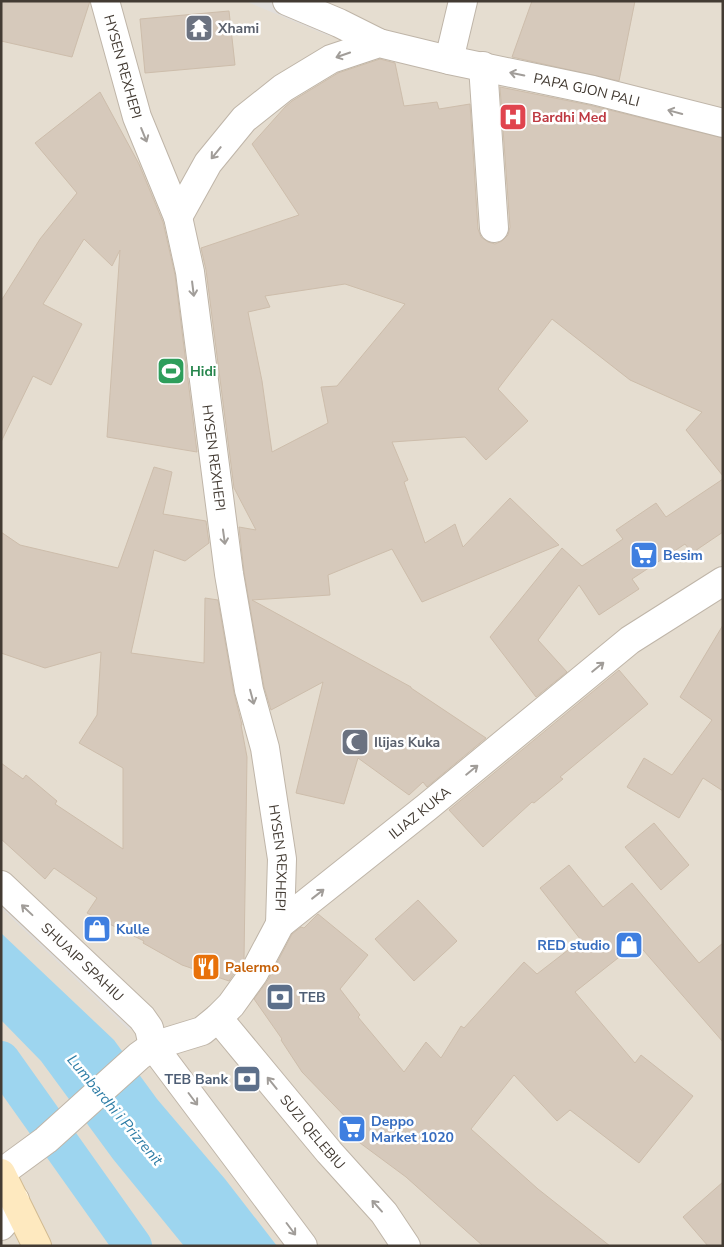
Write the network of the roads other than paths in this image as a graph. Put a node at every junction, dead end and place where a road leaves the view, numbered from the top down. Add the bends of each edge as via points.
1 (287, 1) edge
2 (463, 1) edge
3 (106, 2) edge
4 (378, 43) junction
5 (449, 60) junction
6 (483, 66) junction
7 (723, 123) edge
8 (178, 217) junction
9 (494, 228) dead end
10 (723, 581) edge
11 (1, 885) edge
12 (280, 924) junction
13 (218, 1018) junction
14 (146, 1051) junction
15 (1, 1173) edge
16 (15, 1200) junction
17 (1, 1226) edge
18 (37, 1246) edge
19 (303, 1246) edge
20 (406, 1246) edge

1 - 4 street, PAPA GJON PALI
2 - 5 street
3 -> 8 street, HYSEN REXHEPI via 137,117
4 - 5 street, PAPA GJON PALI
4 -> 8 street via 331,59 283,88 244,119 208,163
5 - 6 street, PAPA GJON PALI
7 -> 6 street, PAPA GJON PALI
6 - 9 street
8 -> 12 street, HYSEN REXHEPI via 190,272 229,574 250,690 265,748 282,859
12 -> 10 street, ILIAZ KUKA via 630,640
14 -> 11 street, SHUAIP SPAHIU via 149,1028 142,1018
12 - 13 street, ILIAZ KUKA via 254,973
13 - 14 street, ILIAZ KUKA via 202,1031
20 -> 13 street, SUZI QELEBIU via 384,1213
14 - 15 street via 46,1140
14 -> 19 street
15 - 16 main road
16 - 17 street
16 - 18 main road

